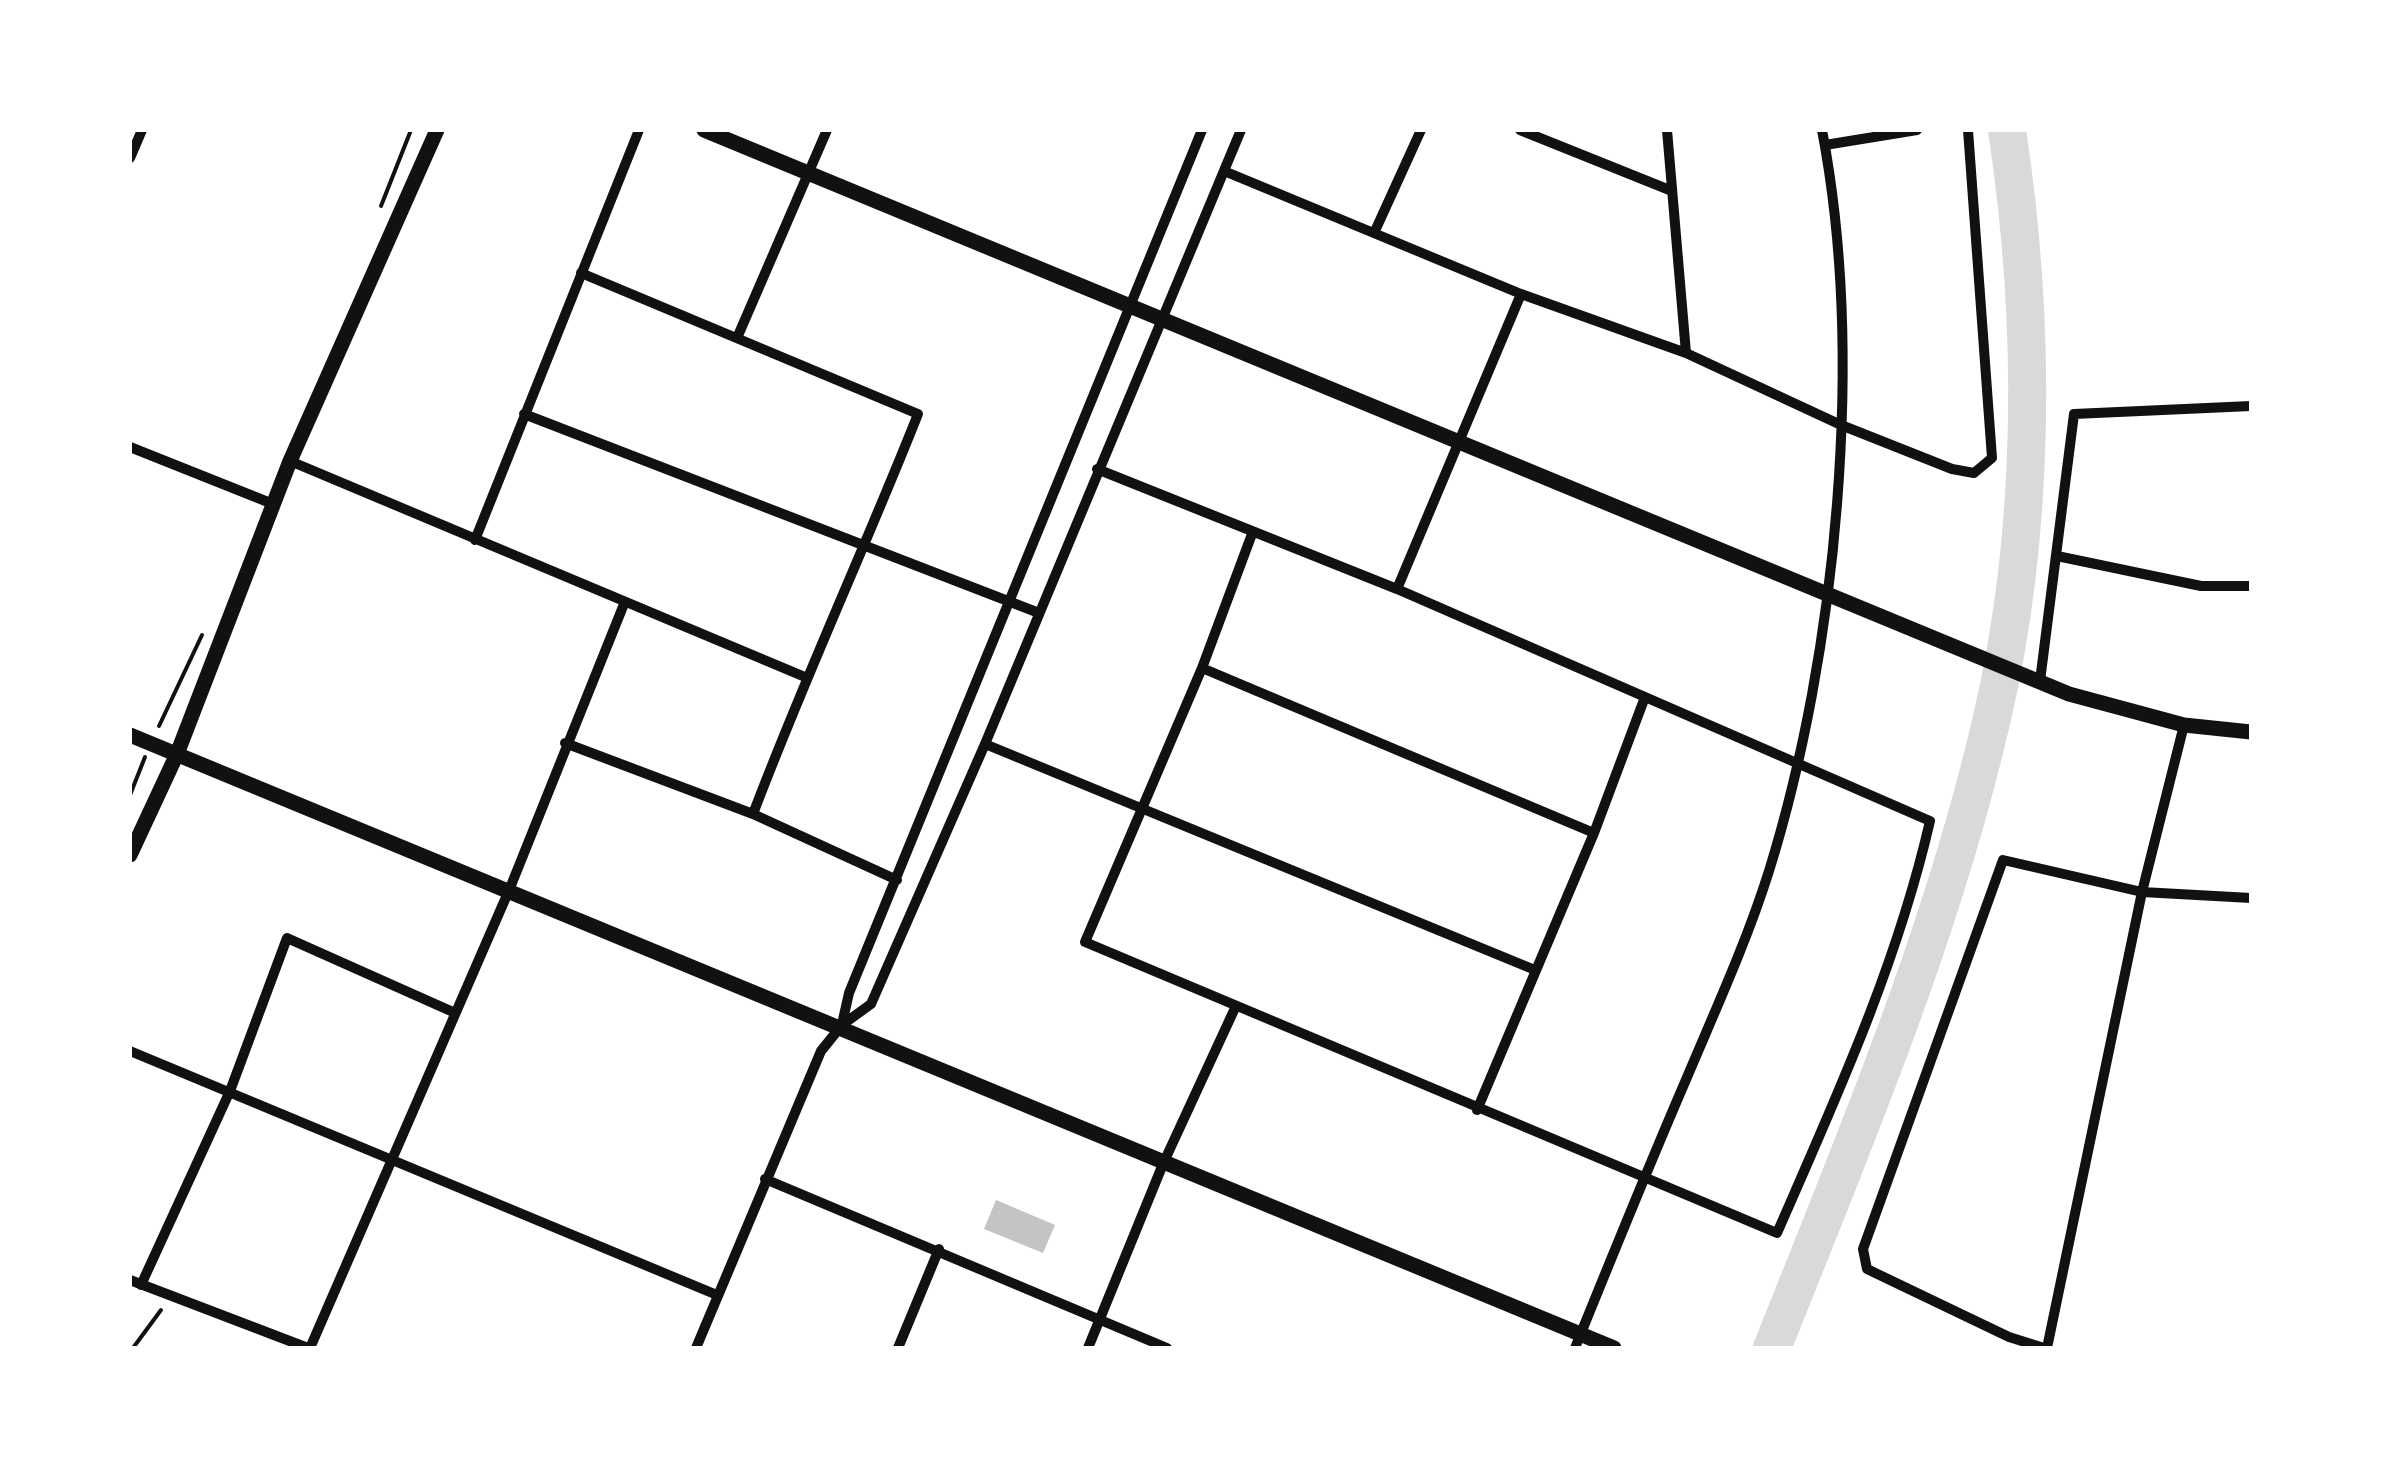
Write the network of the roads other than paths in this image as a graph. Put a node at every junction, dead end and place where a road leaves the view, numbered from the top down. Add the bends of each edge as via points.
1 (142, 130) edge
2 (437, 130) edge
3 (639, 130) edge
4 (704, 130) edge
5 (827, 130) edge
6 (1202, 130) edge
7 (1241, 130) edge
8 (1420, 130) edge
9 (1520, 130) edge
10 (1667, 130) edge
11 (1822, 130) edge
12 (1917, 130) edge
13 (1968, 130) edge
14 (1825, 145) junction
15 (130, 158) edge
16 (1224, 171) junction
17 (809, 172) junction
18 (1672, 192) junction
19 (1375, 231) junction
20 (582, 273) junction
21 (1521, 294) junction
22 (1128, 307) junction
23 (1159, 320) junction
24 (737, 338) junction
25 (1686, 353) junction
26 (2251, 406) edge
27 (524, 414) junction
28 (1841, 426) junction
29 (1455, 442) junction
30 (130, 447) edge
31 (290, 461) junction
32 (1097, 469) junction
33 (273, 504) junction
34 (1252, 534) junction
35 (475, 540) junction
36 (866, 546) junction
37 (2057, 556) junction
38 (2251, 586) edge
39 (1397, 589) junction
40 (1826, 596) junction
41 (1011, 603) junction
42 (624, 604) junction
43 (1039, 613) junction
44 (1202, 668) junction
45 (805, 677) junction
46 (2040, 681) junction
47 (1645, 697) junction
48 (2184, 725) junction
49 (2251, 732) edge
50 (130, 734) edge
51 (565, 743) junction
52 (985, 744) junction
53 (177, 754) junction
54 (1796, 764) junction
55 (1142, 809) junction
56 (752, 814) junction
57 (1594, 832) junction
58 (130, 855) edge
59 (897, 880) junction
60 (510, 888) junction
61 (2142, 892) junction
62 (2251, 898) edge
63 (1535, 970) junction
64 (1235, 1008) junction
65 (453, 1012) junction
66 (842, 1024) junction
67 (130, 1052) edge
68 (230, 1091) junction
69 (1477, 1110) junction
70 (391, 1158) junction
71 (1163, 1164) junction
72 (1646, 1175) junction
73 (766, 1179) junction
74 (939, 1249) junction
75 (136, 1282) edge
76 (717, 1296) junction
77 (1100, 1318) junction
78 (1578, 1341) edge
79 (309, 1348) edge
80 (696, 1348) edge
81 (898, 1348) edge
82 (1088, 1348) edge
83 (1167, 1348) edge
84 (1614, 1348) edge
85 (2046, 1348) edge

1 - 15 street
2 - 31 street
3 - 20 street
4 - 17 street
5 - 17 street
6 - 22 street
7 - 16 street
8 - 19 street
9 - 18 street
10 - 18 street
11 - 14 street
12 - 14 street
13 - 28 street via 1992,458 1974,472 1952,469
14 - 28 street via 1838,242
16 - 19 street
16 - 23 street
17 - 22 street
17 - 24 street
18 - 25 street
19 - 21 street
20 - 24 street
20 - 27 street
21 - 25 street
21 - 29 street
22 - 23 street
22 - 41 street
23 - 29 street
23 - 32 street
24 - 36 street via 918,414
25 - 28 street
26 - 37 street via 2074,414
27 - 35 street
27 - 36 street
28 - 40 street
29 - 39 street
29 - 40 street
30 - 33 street
31 - 33 street
31 - 35 street
32 - 34 street
32 - 43 street
33 - 53 street
34 - 39 street
34 - 44 street
35 - 42 street
36 - 41 street
36 - 45 street
37 - 38 street via 2200,586
37 - 46 street
39 - 47 street
40 - 46 street
40 - 54 street
41 - 43 street
41 - 59 street
42 - 45 street
42 - 51 street
43 - 52 street
44 - 55 street
44 - 57 street
45 - 56 street
46 - 48 street
47 - 54 street
47 - 57 street
48 - 49 street
48 - 61 street
50 - 53 street
51 - 56 street
51 - 60 street
52 - 55 street
52 - 66 street via 871,1004
53 - 58 street
53 - 60 street
54 - 72 street via 1744,943
54 - 72 street via 1930,821 1909,910 1778,1233
55 - 63 street
55 - 64 street via 1085,942
56 - 59 street
57 - 63 street
59 - 66 street
60 - 65 street
60 - 66 street
61 - 62 street
61 - 85 street
61 - 85 street via 2003,860 1863,1249 1867,1269
63 - 69 street
64 - 69 street
64 - 71 street
65 - 68 street via 287,938
65 - 70 street
66 - 71 street
66 - 73 street via 820,1051
67 - 68 street
68 - 70 street
68 - 75 street
69 - 72 street
70 - 76 street
70 - 79 street
71 - 77 street
71 - 78 street
72 - 78 street
73 - 74 street
73 - 76 street
74 - 77 street
74 - 81 street
75 - 79 street
76 - 80 street
77 - 82 street
77 - 83 street
78 - 84 street

